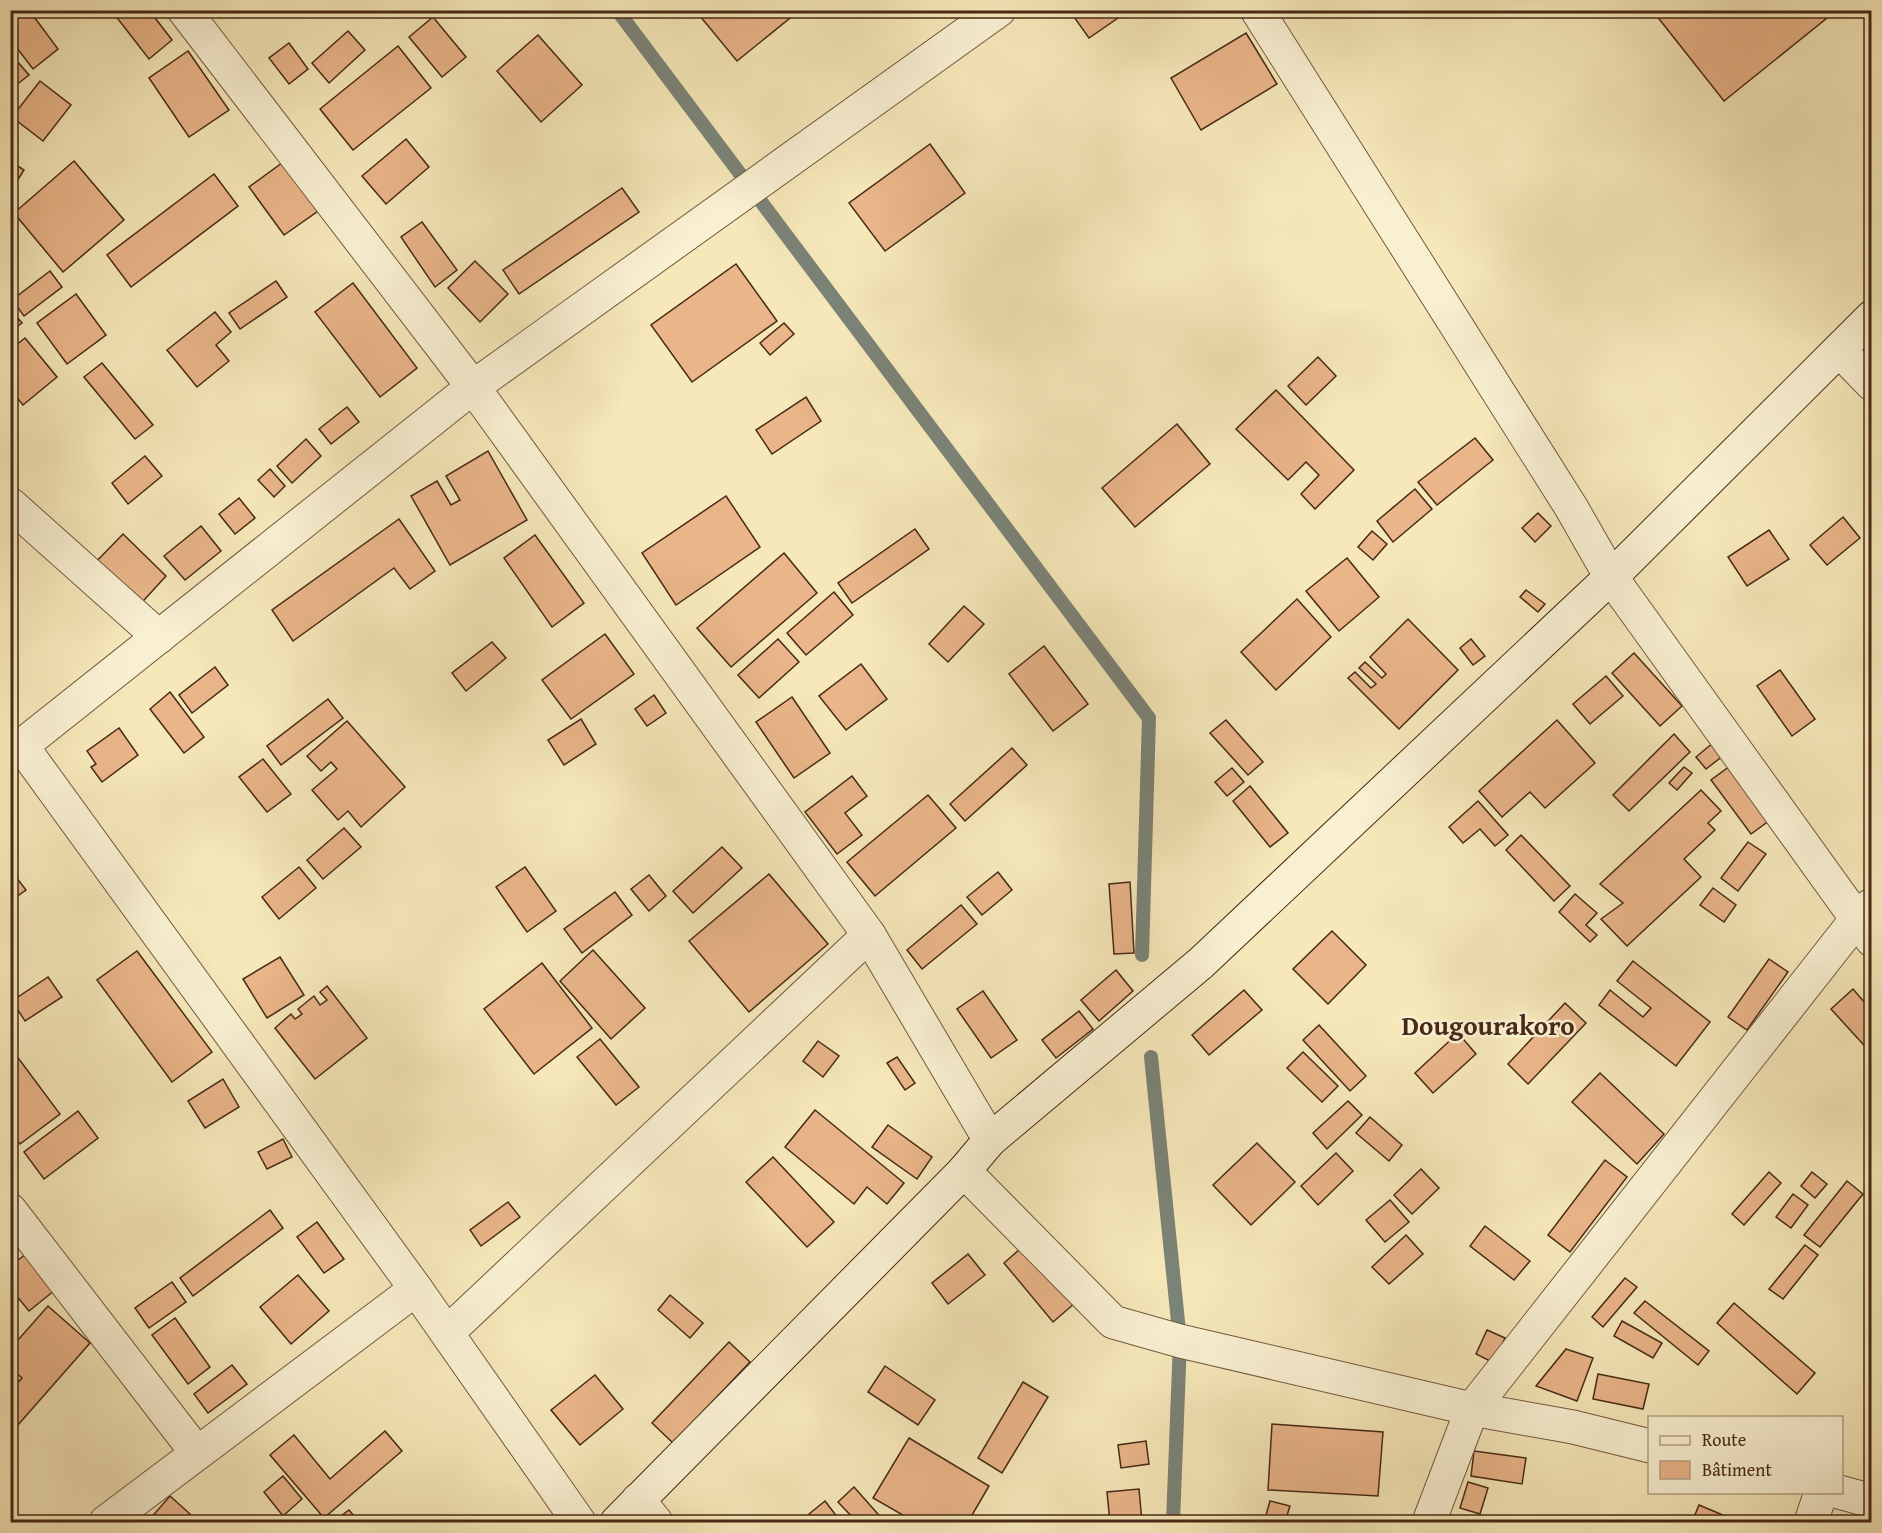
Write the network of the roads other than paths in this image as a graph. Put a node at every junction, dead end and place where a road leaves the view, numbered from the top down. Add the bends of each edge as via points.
1 (184, 10) edge
2 (999, 10) edge
3 (1257, 10) edge
4 (1872, 317) edge
5 (1839, 350) junction
6 (1872, 384) edge
7 (473, 387) junction
8 (10, 504) edge
9 (1611, 577) junction
10 (159, 637) junction
11 (16, 750) edge
12 (1866, 921) edge
13 (868, 935) junction
14 (990, 1140) junction
15 (964, 1171) junction
16 (10, 1210) edge
17 (416, 1289) junction
18 (447, 1333) junction
19 (1472, 1409) junction
20 (1648, 1446) edge
21 (197, 1453) junction
22 (1843, 1493) edge
23 (1820, 1494) edge
24 (1872, 1501) edge
25 (637, 1515) edge
26 (106, 1522) edge
27 (579, 1522) edge
28 (1429, 1522) edge
29 (1811, 1522) edge

1 - 7 street
2 - 7 street
3 - 9 street via 1571,507
4 - 5 street
5 - 6 street
5 - 9 street
7 - 10 street
7 - 13 street
8 - 10 street
9 - 12 street
9 - 14 street via 1201,963
10 - 11 street
11 - 17 street
12 - 19 street
13 - 14 street
13 - 18 street
14 - 15 street
15 - 19 street via 1113,1322
15 - 25 street
16 - 21 street
17 - 18 street
17 - 21 street
18 - 27 street
19 - 20 street
19 - 28 street
21 - 26 street
22 - 24 street
23 - 29 street

